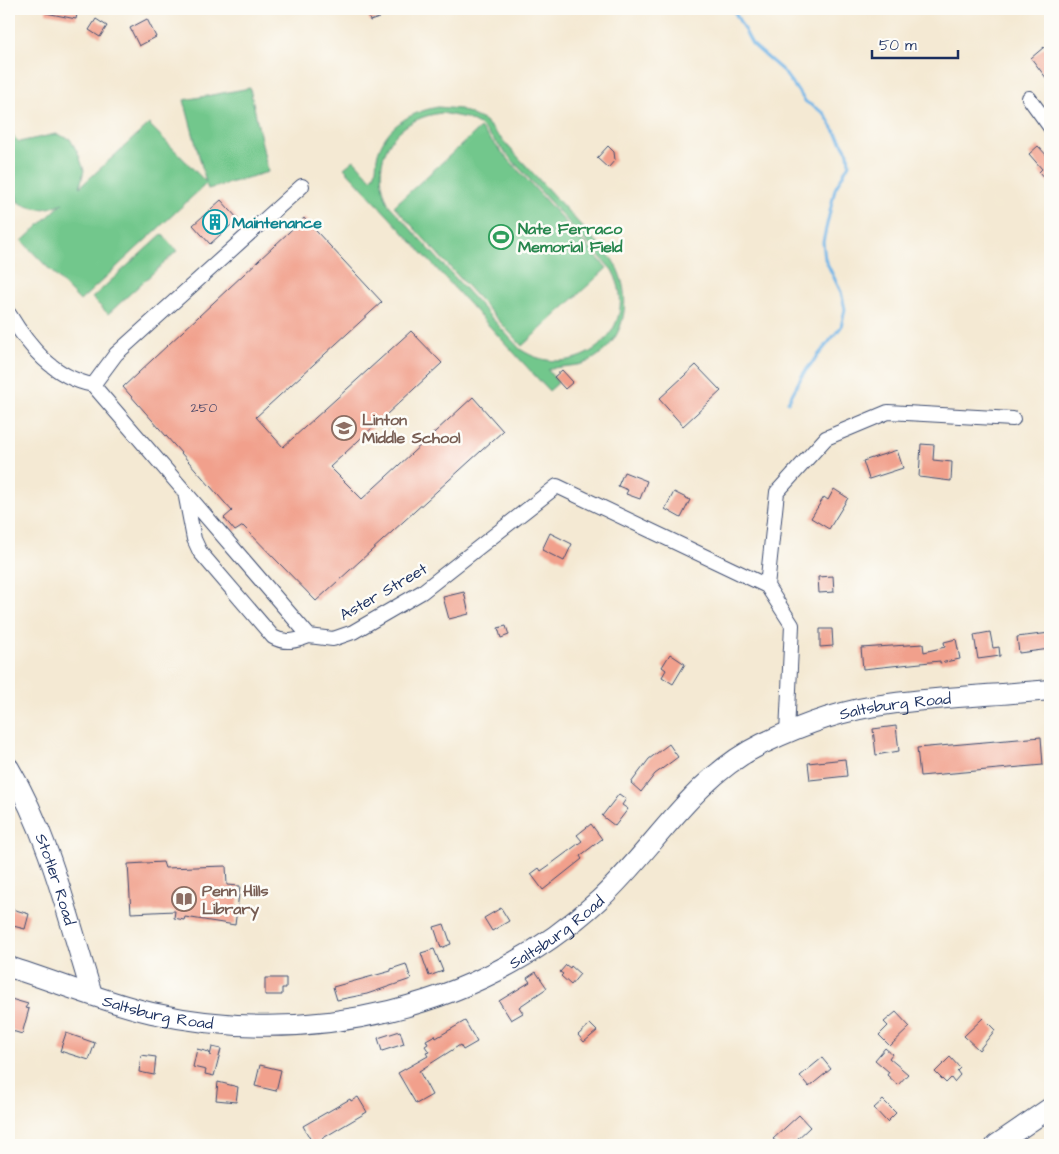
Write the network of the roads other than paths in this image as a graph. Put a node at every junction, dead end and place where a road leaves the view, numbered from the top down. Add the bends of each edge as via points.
1 (1029, 98) dead end
2 (1050, 127) edge
3 (302, 186) dead end
4 (9, 314) edge
5 (93, 385) junction
6 (1013, 419) dead end
7 (184, 492) junction
8 (766, 586) junction
9 (309, 636) junction
10 (1050, 690) edge
11 (787, 733) junction
12 (9, 768) edge
13 (9, 967) edge
14 (92, 994) junction
15 (1050, 1108) edge
16 (996, 1145) edge

1 - 2 street
3 - 5 street via 116,354
4 - 5 street via 44,362 75,381
5 - 7 street
6 - 8 street via 888,412 826,438 777,492
7 - 9 street
7 - 9 street, Aster Street via 194,539 207,562 273,637 288,642
8 - 9 street, Aster Street via 557,486 422,592 353,632 333,638
8 - 11 street via 792,625
10 - 11 main road, Saltsburg Road via 887,704
11 - 14 main road, Saltsburg Road via 760,745 709,780 684,804 610,890 577,919 510,964 450,993 391,1012 292,1025 191,1020 131,1007
12 - 14 main road, Stotler Road via 40,828
13 - 14 main road, Saltsburg Road
15 - 16 main road

